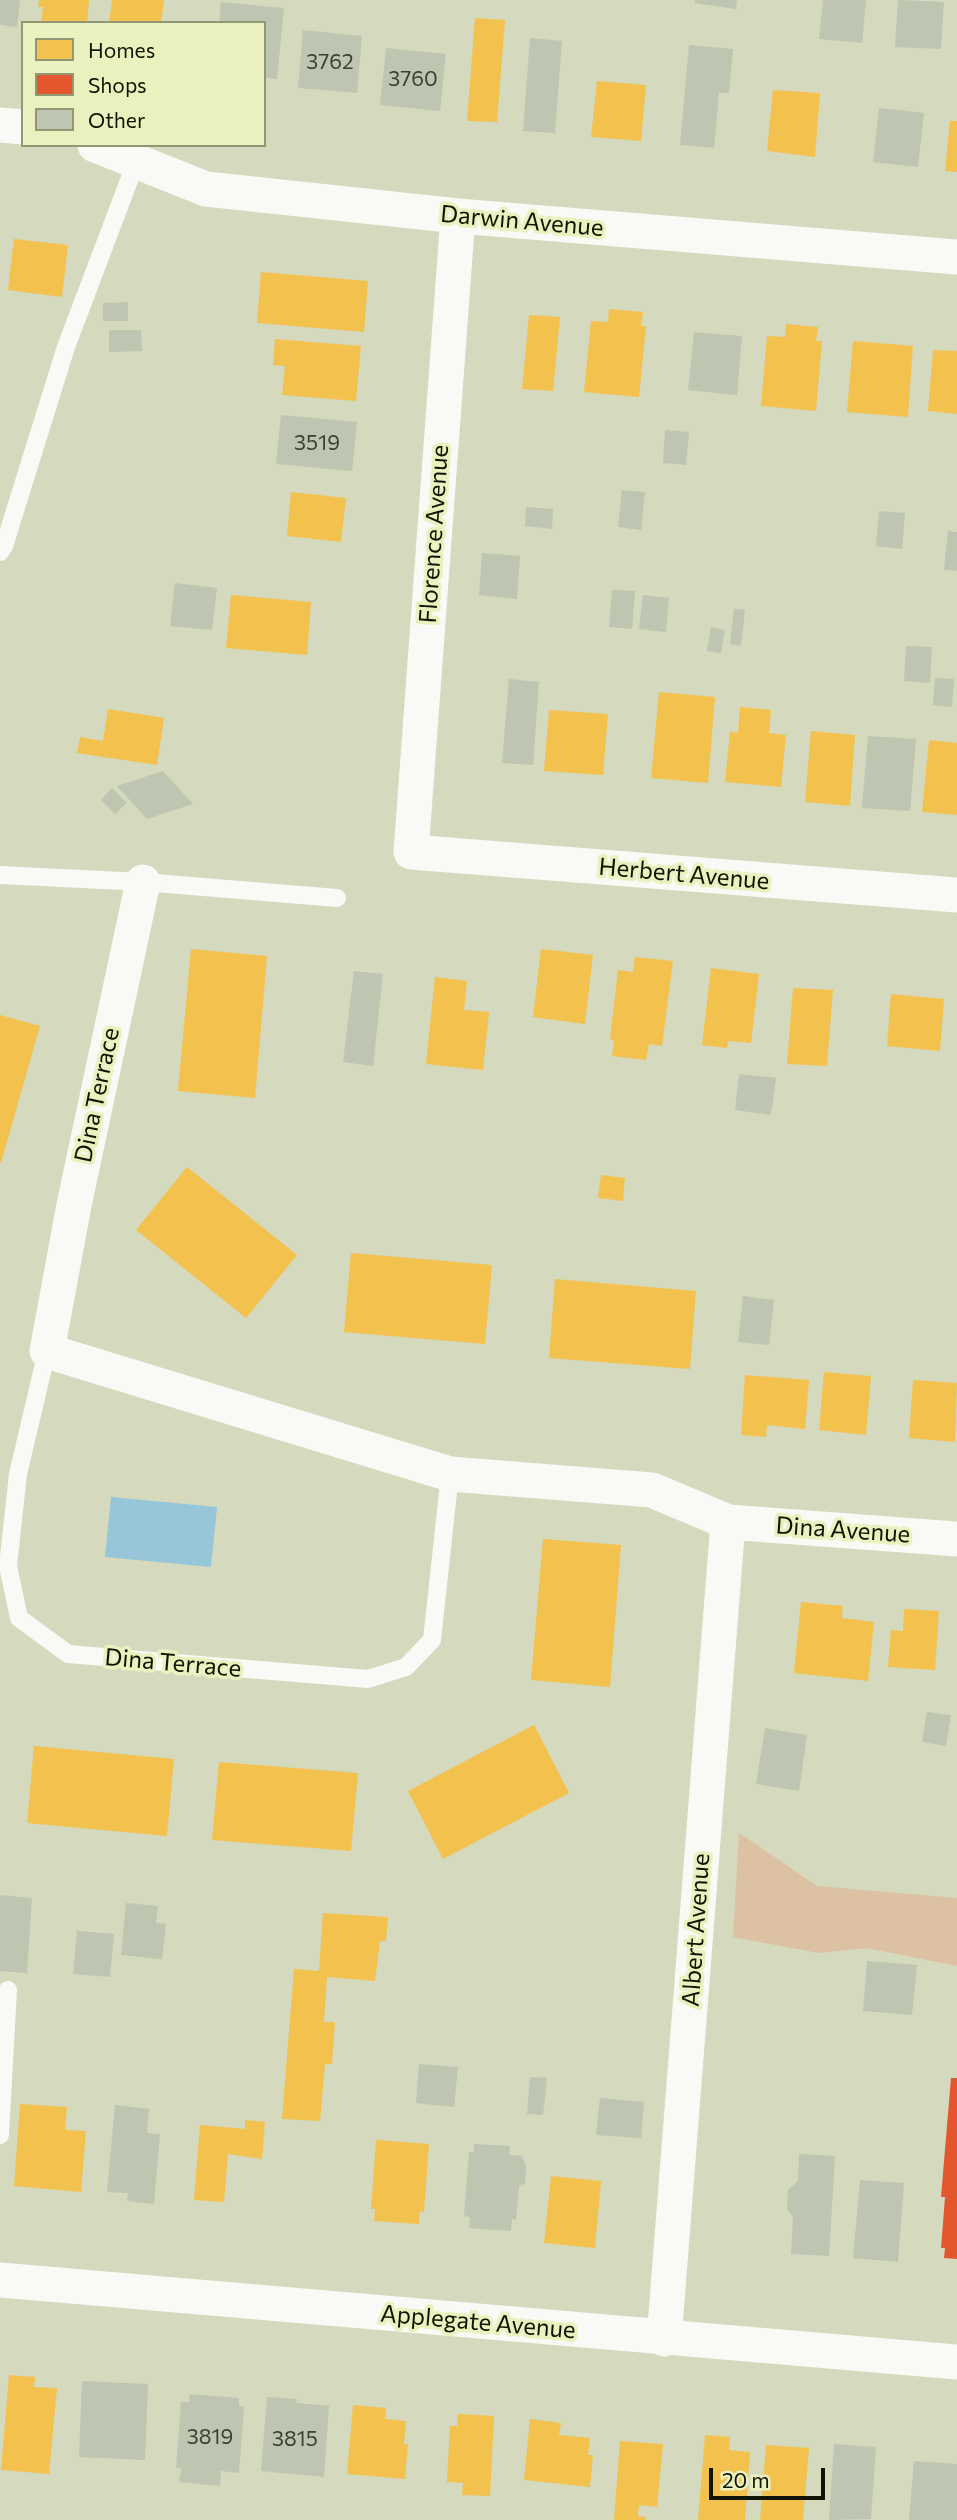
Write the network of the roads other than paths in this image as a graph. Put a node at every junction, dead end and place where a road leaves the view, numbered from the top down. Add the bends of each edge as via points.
1 (0, 125) edge
2 (21, 127) edge
3 (100, 147) edge
4 (136, 162) junction
5 (458, 216) junction
6 (957, 257) edge
7 (0, 552) edge
8 (411, 852) joint
9 (0, 875) edge
10 (143, 882) junction
11 (957, 895) edge
12 (337, 898) dead end
13 (47, 1351) junction
14 (450, 1474) junction
15 (728, 1522) junction
16 (957, 1539) edge
17 (4, 1567) edge
18 (8, 1990) dead end
19 (0, 2136) edge
20 (0, 2280) edge
21 (664, 2339) junction
22 (957, 2362) edge

1 - 2 street
3 - 4 street, Darwin Avenue
4 - 5 street, Darwin Avenue via 206,189
4 - 7 lane via 66,347
5 - 6 street, Darwin Avenue
5 - 8 street, Florence Avenue
8 - 11 street, Herbert Avenue
9 - 10 lane
10 - 12 lane
10 - 13 street, Dina Terrace
13 - 14 street
13 - 17 lane, Dina Terrace via 18,1474
14 - 15 street via 652,1490
14 - 17 lane, Dina Terrace via 432,1640 406,1667 368,1679 68,1654 19,1618
15 - 16 street, Dina Avenue
15 - 21 street, Albert Avenue
18 - 19 lane
20 - 21 street, Applegate Avenue
21 - 22 street, Applegate Avenue

